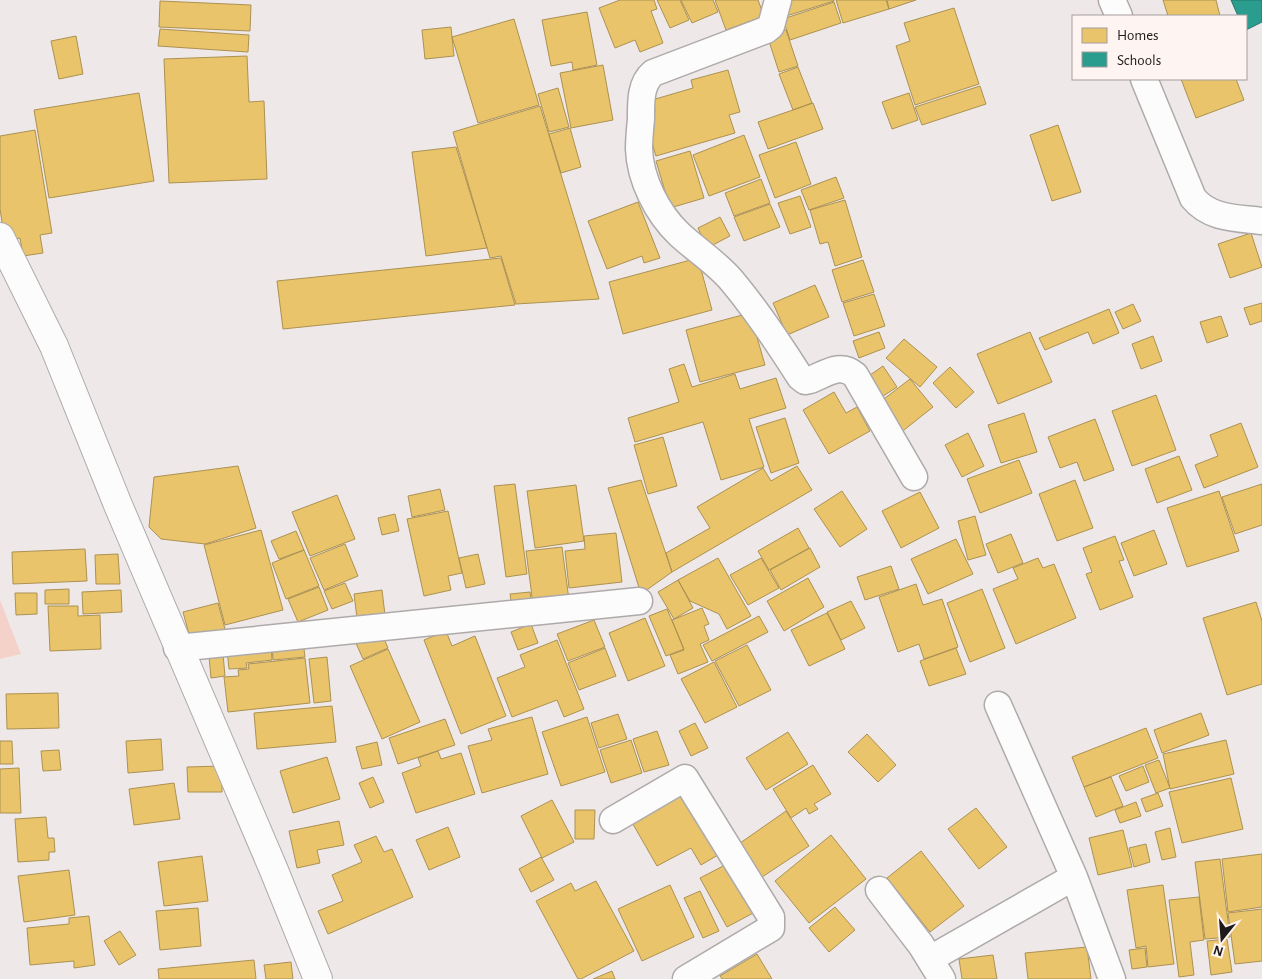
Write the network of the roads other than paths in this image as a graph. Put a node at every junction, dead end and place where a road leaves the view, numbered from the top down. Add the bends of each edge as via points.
1 (778, 0) edge
2 (1112, 0) edge
3 (1119, 15) edge
4 (1144, 80) edge
5 (1262, 221) edge
6 (0, 237) edge
7 (914, 477) dead end
8 (639, 601) dead end
9 (177, 648) junction
10 (998, 705) dead end
11 (613, 820) dead end
12 (1074, 876) junction
13 (879, 890) dead end
14 (936, 969) edge
15 (318, 979) edge
16 (686, 979) edge
17 (1112, 979) edge

1 - 7 street via 771,26 766,30 648,77 642,102 639,150 643,172 662,214 677,232 730,279 760,315 800,378 810,380 840,368 855,375
2 - 3 street
4 - 5 street via 1193,198 1200,206 1218,215
6 - 9 street via 54,346
8 - 9 street
9 - 15 street
10 - 12 street
11 - 16 street via 685,778 771,917 771,928
12 - 14 street
12 - 17 street
13 - 14 street

